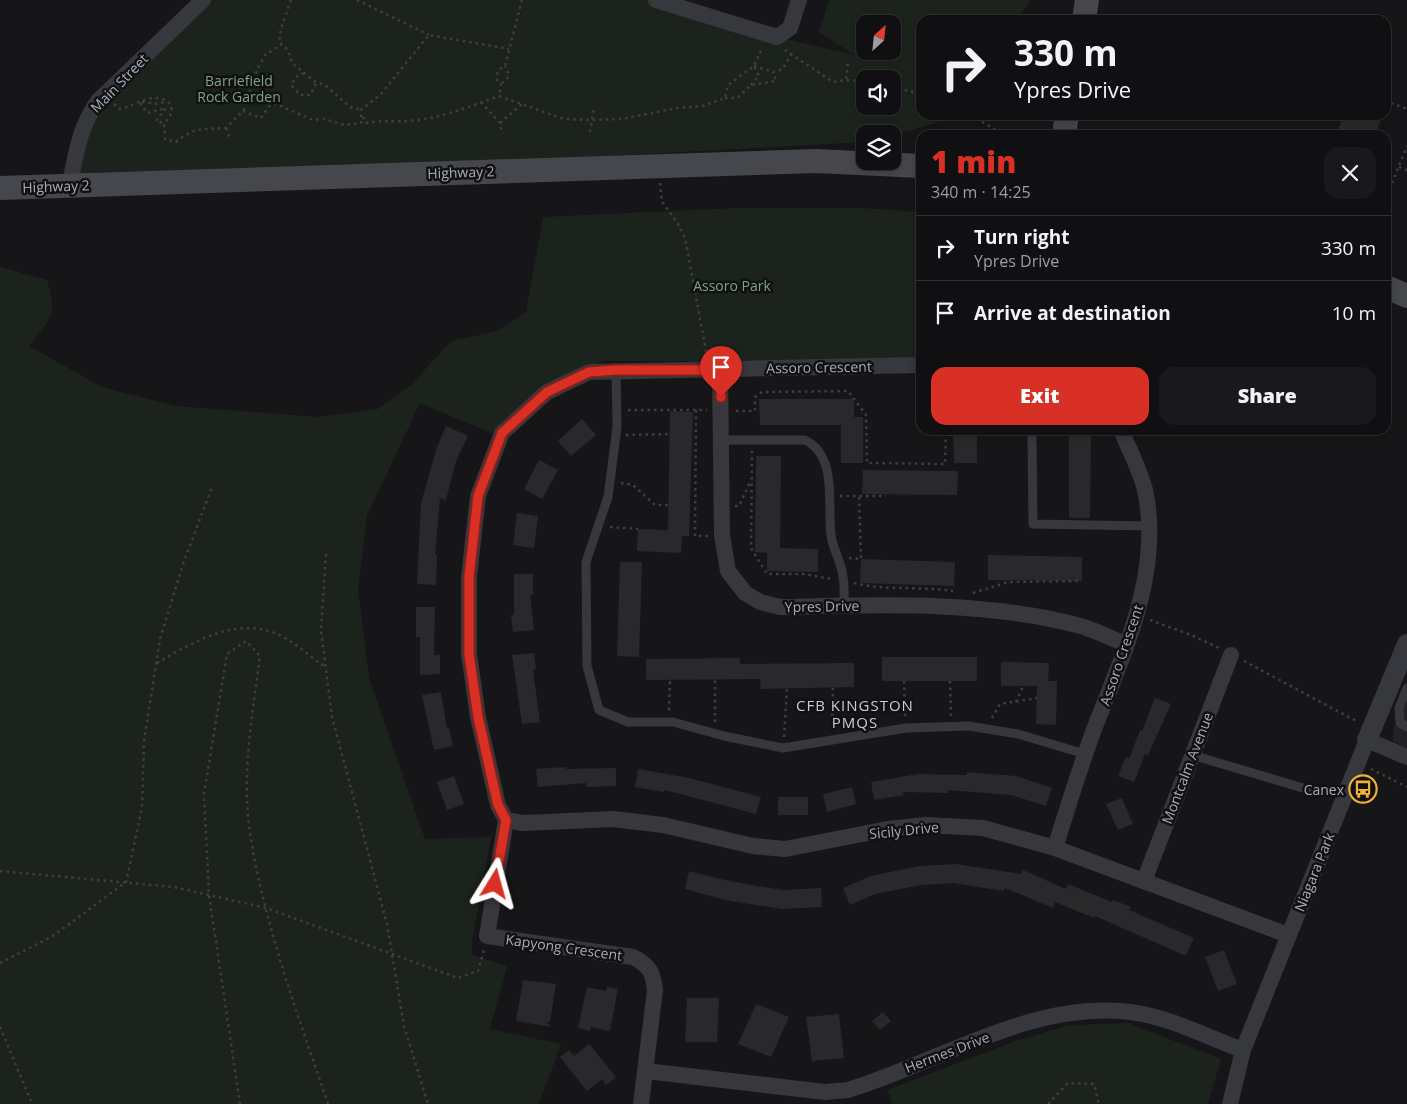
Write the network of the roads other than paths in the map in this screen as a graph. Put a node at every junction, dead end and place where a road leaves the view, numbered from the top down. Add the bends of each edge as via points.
1 (203, 0) edge
2 (656, 0) edge
3 (799, 0) edge
4 (1087, 0) edge
5 (1085, 15) edge
6 (916, 166) edge
7 (69, 186) junction
8 (0, 188) edge
9 (1391, 289) edge
10 (1407, 296) edge
11 (916, 365) edge
12 (616, 370) junction
13 (715, 370) junction
14 (1123, 435) edge
15 (1032, 437) dead end
16 (722, 440) junction
17 (1149, 526) junction
18 (844, 606) junction
19 (1126, 644) junction
20 (1407, 644) edge
21 (1231, 655) road end
22 (1407, 688) edge
23 (1407, 727) edge
24 (1363, 731) junction
25 (1086, 754) junction
26 (1192, 755) junction
27 (1407, 757) edge
28 (1312, 791) dead end
29 (506, 820) junction
30 (1055, 848) junction
31 (1144, 881) junction
32 (1288, 935) junction
33 (1243, 1050) junction
34 (646, 1071) junction
35 (642, 1104) edge
36 (1230, 1104) edge

1 - 7 street, Main Street via 98,101 79,137
2 - 3 street via 777,37 790,28
4 - 5 main road
6 - 7 main road, Highway 2 via 816,160
7 - 8 main road, Highway 2
9 - 10 main road
11 - 13 street, Assoro Crescent
12 - 13 street, Assoro Crescent
12 - 25 lane via 616,436 608,496 586,562 587,666 599,710 628,722 668,722 783,748 904,728 952,727 1018,734
12 - 29 street, Assoro Crescent via 589,372 547,392 502,433 478,496 469,577 469,654 478,717 498,805
13 - 16 street, Ypres Drive
14 - 17 street, Assoro Crescent via 1144,489
15 - 17 lane via 1033,524
16 - 18 lane via 804,440 816,446 823,457 830,496 831,535 844,581
16 - 18 street, Ypres Drive via 722,535 728,571 745,593 760,602 780,607
17 - 19 street, Assoro Crescent via 1147,569
18 - 19 street, Ypres Drive via 939,605 1031,615 1078,625
19 - 25 street, Assoro Crescent
20 - 24 street, Niagara Park
21 - 26 street, Montcalm Avenue
22 - 23 lane via 1399,708 1400,723
24 - 27 street
24 - 32 street, Niagara Park
25 - 30 street, Assoro Crescent
26 - 28 lane
26 - 31 street, Montcalm Avenue
29 - 30 street, Sicily Drive via 523,823 613,819 663,824 753,846 785,849 888,828 925,825 983,828
29 - 34 street, Kapyong Crescent via 487,936 633,957 646,964 653,975 655,990
30 - 31 street, Sicily Drive
31 - 32 street, Sicily Drive
32 - 33 street, Niagara Park
33 - 34 street, Hermes Drive via 1154,1018 1121,1011 1078,1012 1014,1026 848,1090 825,1092
33 - 36 street, Niagara Park
34 - 35 street, Kapyong Crescent

